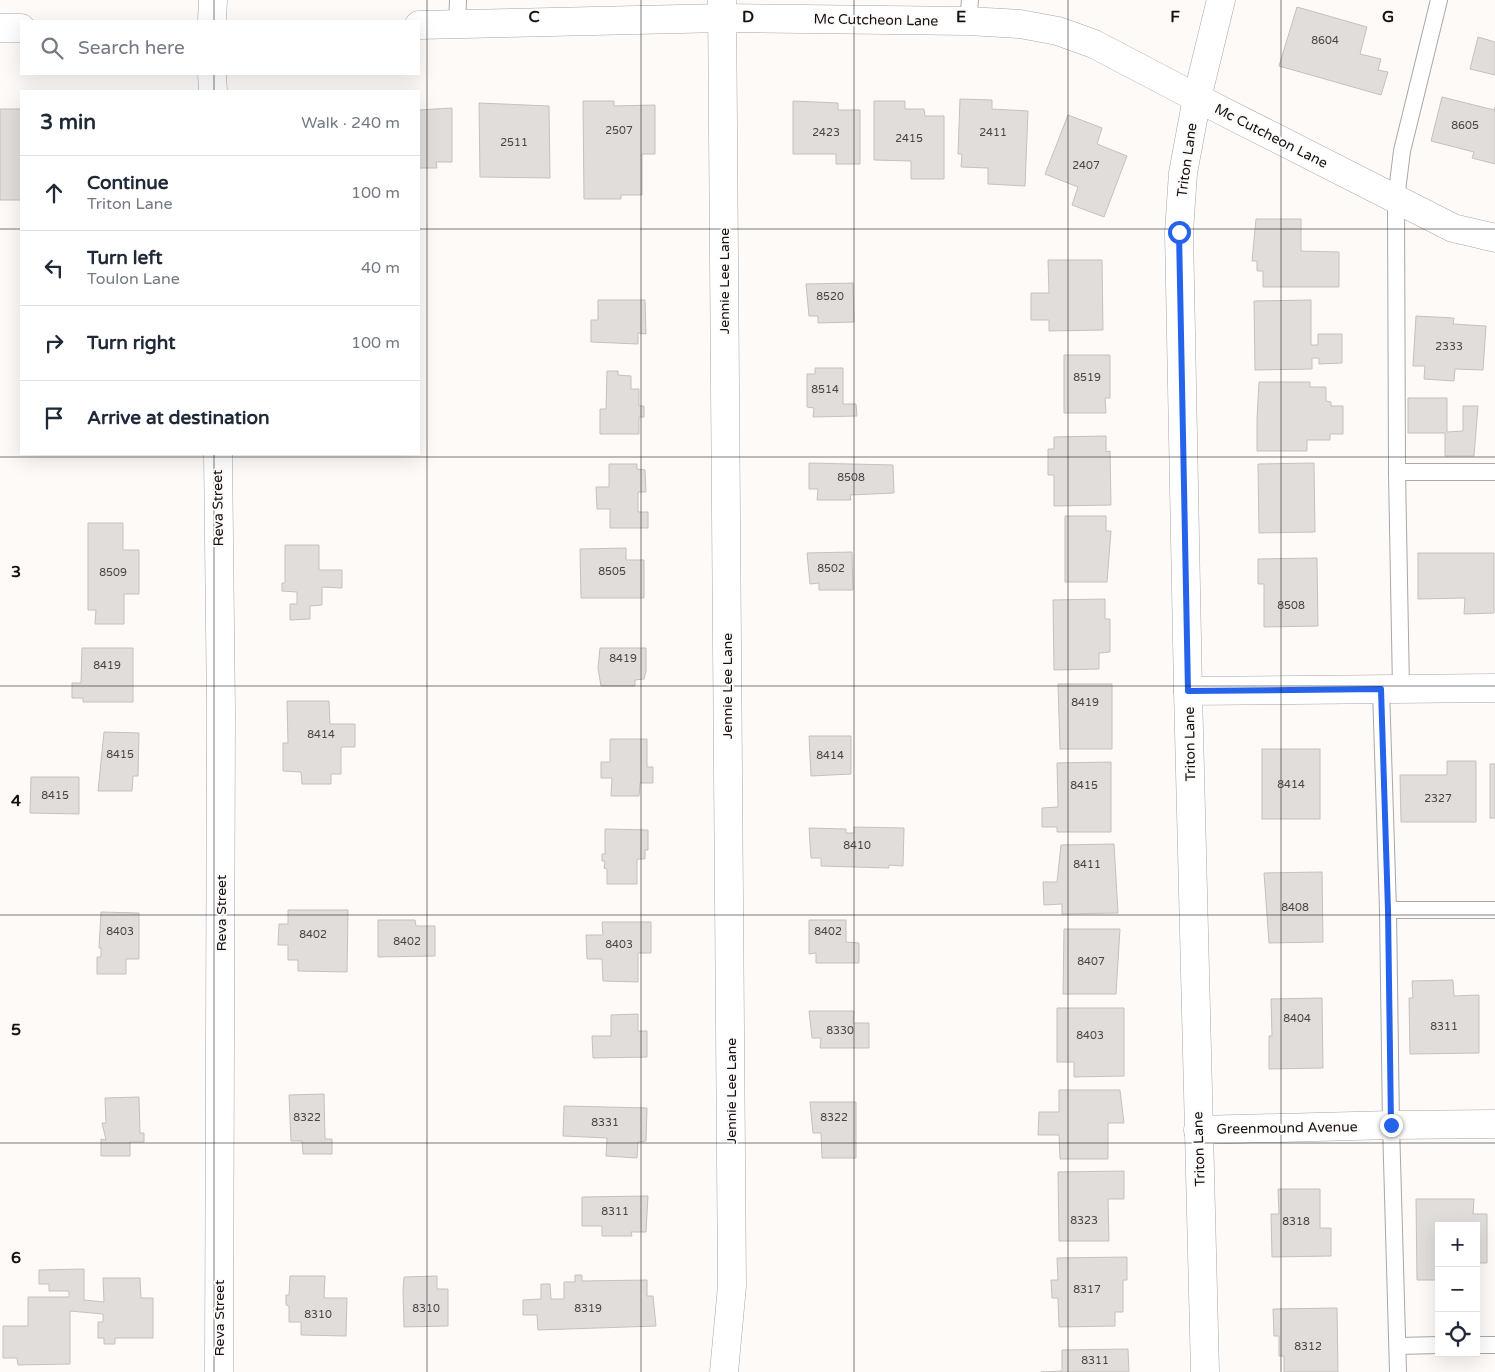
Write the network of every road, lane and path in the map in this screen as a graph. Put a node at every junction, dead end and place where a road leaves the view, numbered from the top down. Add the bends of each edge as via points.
1 (212, 0) edge
2 (1221, 0) edge
3 (1439, 0) edge
4 (722, 9) edge
5 (968, 10) edge
6 (458, 12) edge
7 (212, 20) edge
8 (420, 25) edge
9 (0, 28) edge
10 (20, 28) edge
11 (212, 75) edge
12 (212, 90) edge
13 (1197, 98) junction
14 (1396, 200) junction
15 (1495, 238) edge
16 (218, 455) edge
17 (1398, 472) junction
18 (1495, 472) edge
19 (1495, 688) edge
20 (1391, 689) junction
21 (1188, 691) junction
22 (1388, 910) junction
23 (1495, 910) edge
24 (1495, 1124) edge
25 (1391, 1125) junction
26 (1198, 1130) junction
27 (1435, 1345) edge
28 (1480, 1345) edge
29 (1495, 1345) edge
30 (1398, 1346) junction
31 (219, 1372) edge
32 (724, 1372) edge
33 (1205, 1372) edge
34 (1398, 1372) edge

1 - 7 street
2 - 13 street, Triton Lane
3 - 14 lane via 1402,151
4 - 5 street, Mc Cutcheon Lane
4 - 6 street, Mc Cutcheon Lane
4 - 32 street, Jennie Lee Lane via 732,1286
5 - 13 street, Mc Cutcheon Lane via 1058,31 1094,44
6 - 8 street, Mc Cutcheon Lane
9 - 10 street
11 - 12 street
13 - 14 street, Mc Cutcheon Lane
13 - 21 street, Triton Lane via 1183,174 1179,232
14 - 15 street, Mc Cutcheon Lane via 1453,228
14 - 17 lane
16 - 31 street, Reva Street via 221,711
17 - 18 lane
17 - 20 lane
19 - 20 street
20 - 21 street
20 - 22 lane
21 - 26 street, Triton Lane
22 - 23 lane
22 - 25 lane
24 - 25 street, Greenmound Avenue
25 - 26 street, Greenmound Avenue
25 - 30 lane
26 - 33 street, Triton Lane
27 - 30 lane
28 - 29 lane
30 - 34 lane

